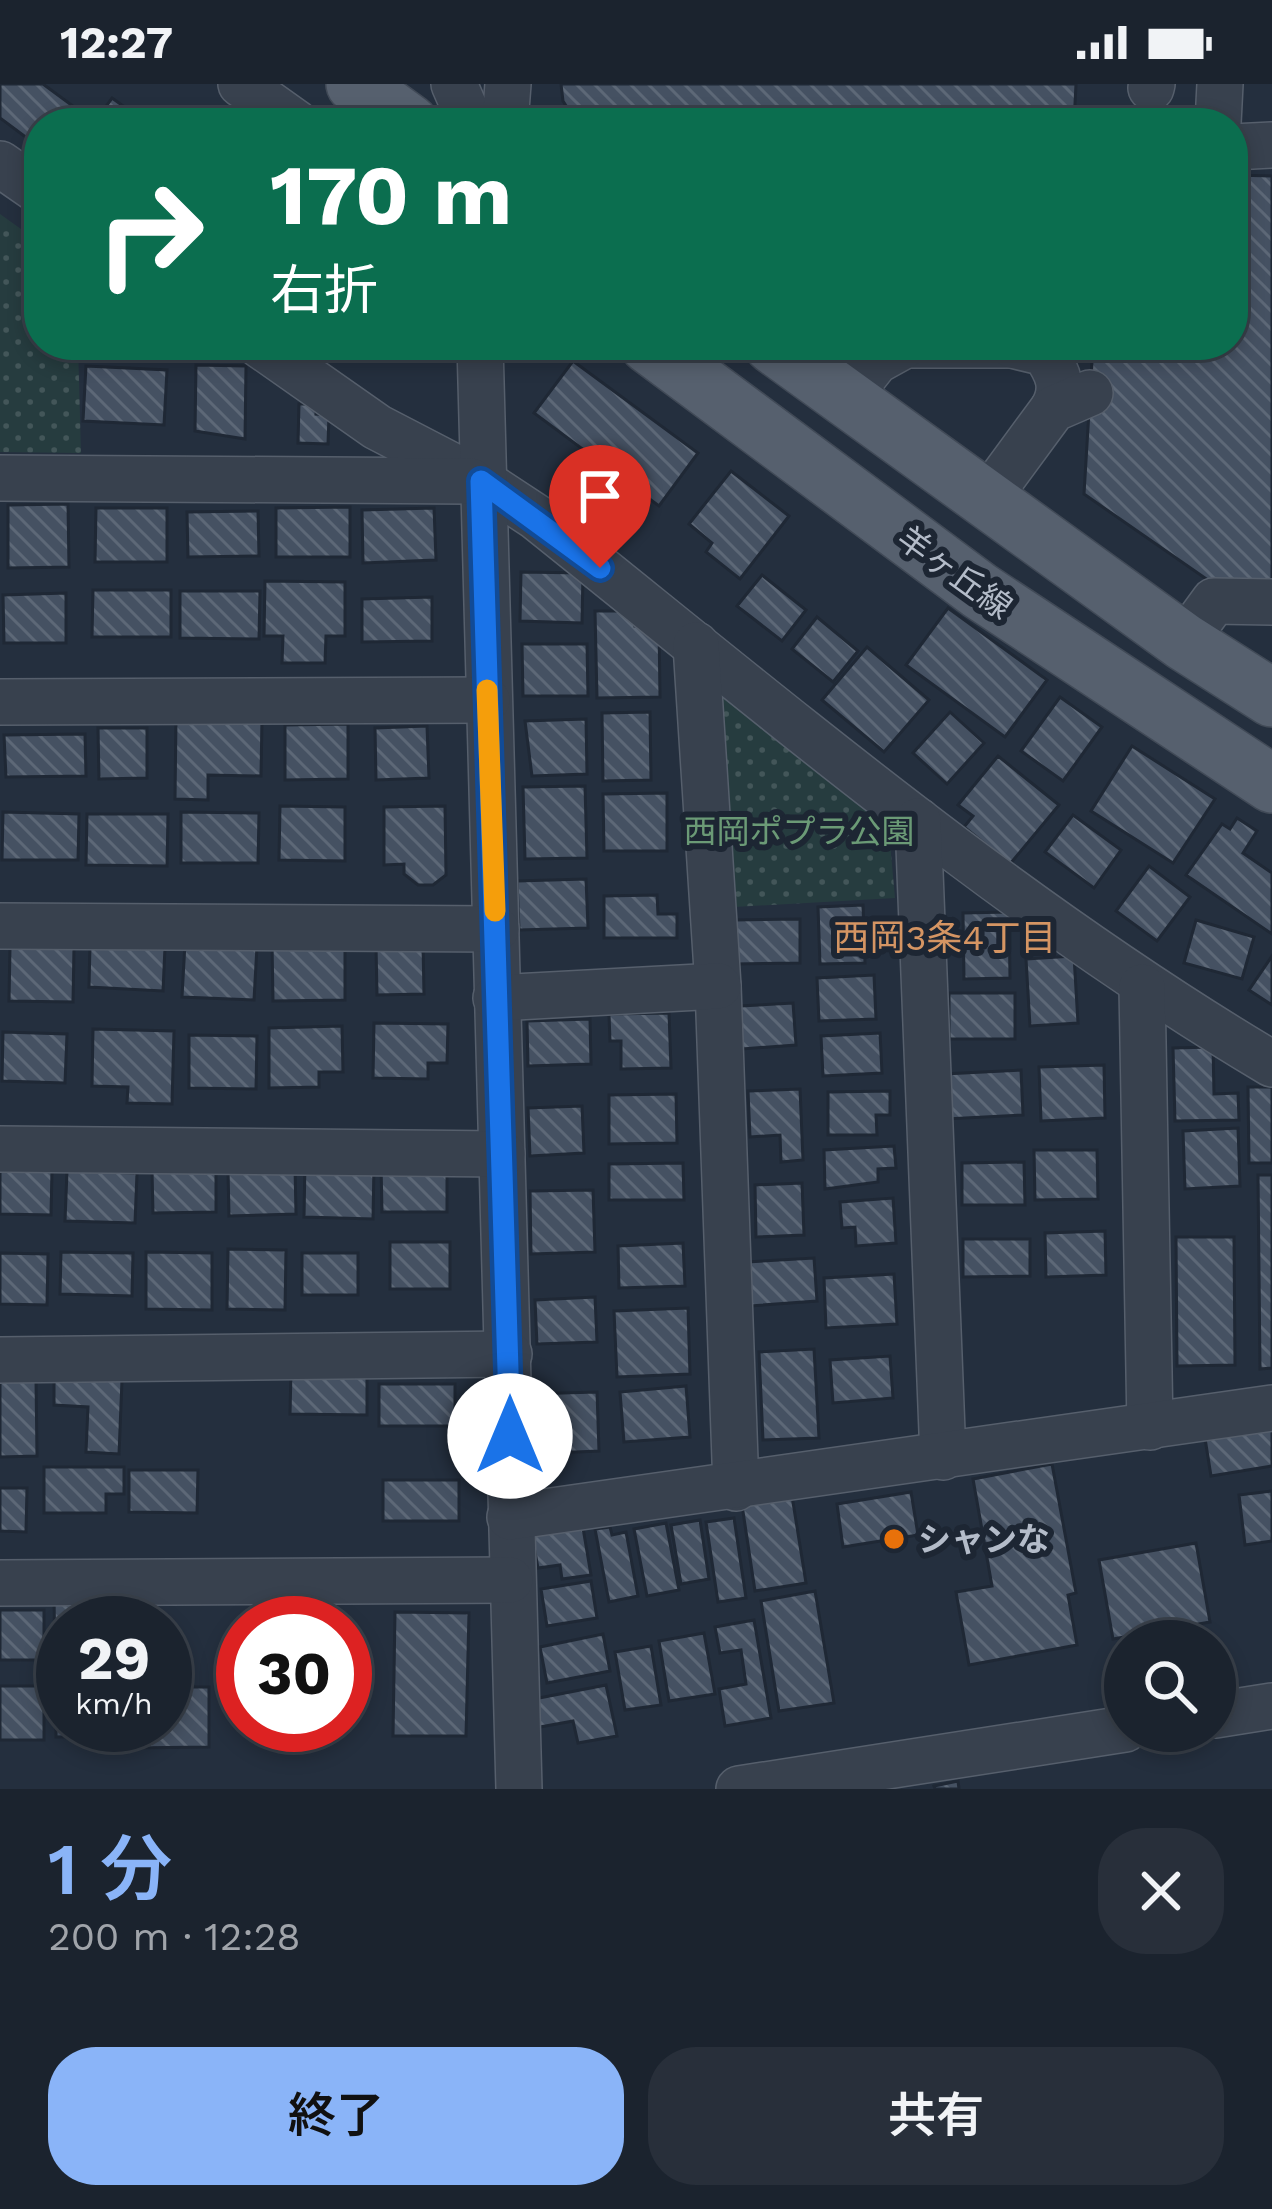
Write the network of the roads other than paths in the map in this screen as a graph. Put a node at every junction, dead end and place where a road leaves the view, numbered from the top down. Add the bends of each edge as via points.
1 (241, 84) edge
2 (355, 84) edge
3 (275, 108) edge
4 (388, 108) edge
5 (281, 360) edge
6 (480, 360) edge
7 (669, 360) edge
8 (793, 360) edge
9 (878, 360) edge
10 (1050, 360) edge
11 (846, 399) junction
12 (0, 478) edge
13 (481, 481) junction
14 (989, 496) junction
15 (1262, 601) edge
16 (1184, 642) junction
17 (696, 645) junction
18 (1272, 698) edge
19 (487, 700) junction
20 (0, 702) edge
21 (1272, 784) edge
22 (917, 821) junction
23 (0, 926) edge
24 (496, 929) junction
25 (718, 986) junction
26 (1142, 987) junction
27 (496, 998) junction
28 (1272, 1064) edge
29 (0, 1149) edge
30 (502, 1154) junction
31 (509, 1354) junction
32 (0, 1360) edge
33 (1272, 1408) edge
34 (1150, 1426) junction
35 (943, 1457) junction
36 (736, 1488) junction
37 (510, 1517) junction
38 (510, 1580) junction
39 (0, 1583) edge
40 (1272, 1706) edge
41 (1236, 1712) edge
42 (1104, 1732) edge
43 (519, 1789) edge
44 (739, 1789) edge

1 - 3 street
2 - 4 main road
5 - 13 street via 377,427
6 - 13 street
7 - 21 main road, 羊ヶ丘線 via 980,592
8 - 11 main road
9 - 11 street
10 - 14 street via 1060,396 1071,401
11 - 14 main road
12 - 13 street
13 - 17 street
13 - 19 street
14 - 16 main road
15 - 16 street via 1214,602
16 - 18 main road
17 - 22 street
17 - 25 street
19 - 20 street
19 - 24 street
22 - 26 street
22 - 35 street
23 - 24 street
24 - 27 street
25 - 27 street
25 - 36 street
26 - 28 street
26 - 34 street
27 - 30 street
29 - 30 street
30 - 31 street
31 - 32 street
31 - 37 street
33 - 34 street
34 - 35 street
35 - 36 street
36 - 37 street
37 - 38 street
38 - 39 street
38 - 43 street
40 - 41 street
42 - 44 street

